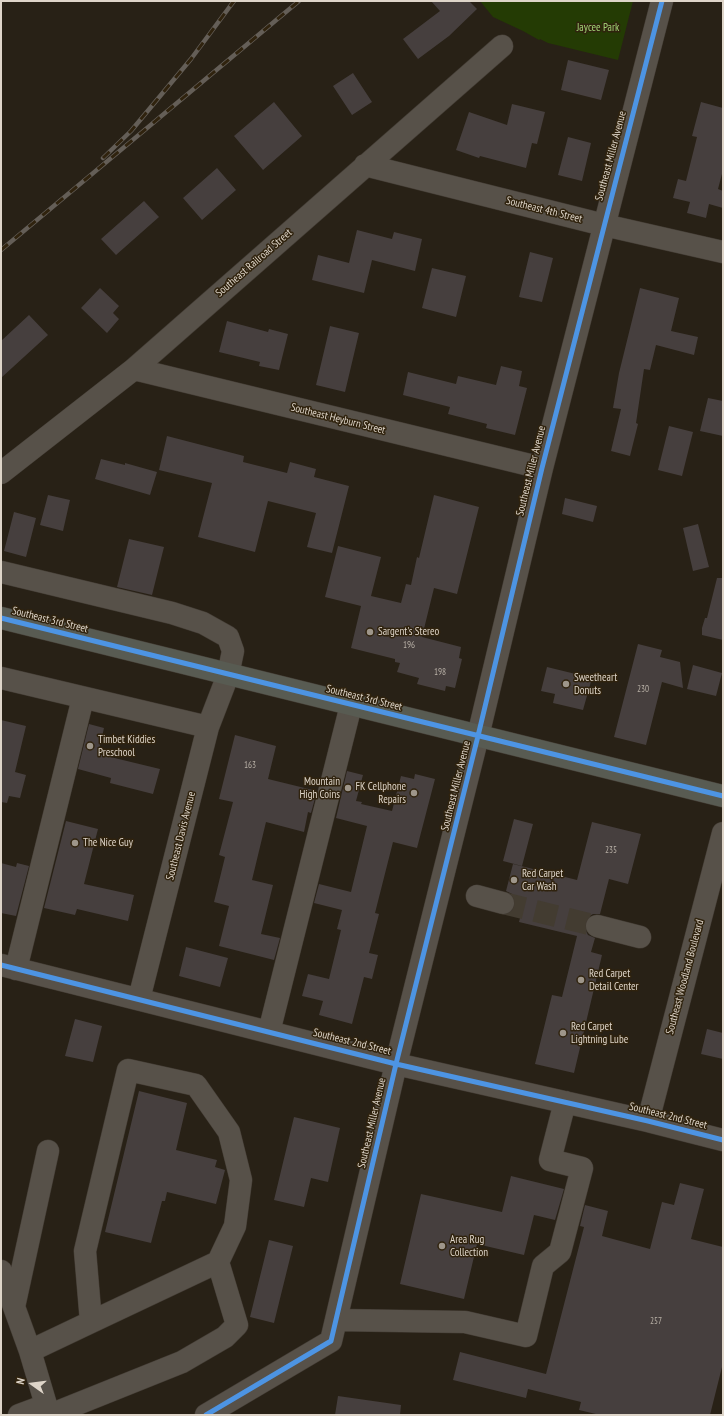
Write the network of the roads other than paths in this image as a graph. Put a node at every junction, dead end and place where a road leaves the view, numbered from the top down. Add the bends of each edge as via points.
1 (662, 1) edge
2 (502, 46) dead end
3 (365, 165) junction
4 (604, 225) junction
5 (723, 252) edge
6 (134, 369) junction
7 (542, 468) junction
8 (1, 473) edge
9 (1, 572) edge
10 (1, 618) edge
11 (228, 675) junction
12 (1, 678) edge
13 (83, 698) junction
14 (351, 705) junction
15 (208, 727) junction
16 (478, 736) junction
17 (723, 796) edge
18 (723, 833) edge
19 (476, 896) dead end
20 (503, 903) tunnel mouth
21 (597, 926) tunnel mouth
22 (640, 937) dead end
23 (8, 967) edge
24 (139, 999) junction
25 (269, 1032) junction
26 (396, 1064) junction
27 (565, 1102) junction
28 (648, 1121) junction
29 (723, 1140) edge
30 (48, 1151) dead end
31 (218, 1262) junction
32 (1, 1271) edge
33 (14, 1308) junction
34 (336, 1320) junction
35 (92, 1322) junction
36 (30, 1351) junction
37 (48, 1412) edge
38 (19, 1415) edge
39 (206, 1415) edge

1 - 4 street, Southeast Miller Avenue
2 - 3 street, Southeast Railroad Street
3 - 4 street, Southeast 4th Street
3 - 6 street, Southeast Railroad Street
4 - 5 street, Southeast 4th Street
4 - 7 street, Southeast Miller Avenue
6 - 7 street, Southeast Heyburn Street
6 - 8 street, Southeast Railroad Street
7 - 16 street, Southeast Miller Avenue
9 - 11 street via 204,623 228,637 233,651
10 - 11 main road, Southeast 3rd Street
11 - 14 main road, Southeast 3rd Street
11 - 15 street, Southeast Davis Avenue
12 - 13 street
13 - 15 street
13 - 23 street
14 - 16 main road, Southeast 3rd Street
14 - 25 street
15 - 24 street, Southeast Davis Avenue
16 - 17 main road, Southeast 3rd Street
16 - 26 street, Southeast Miller Avenue
18 - 28 street, Southeast Woodland Boulevard
19 - 20 street
21 - 22 street
23 - 24 street, Southeast 2nd Street
24 - 25 street, Southeast 2nd Street
25 - 26 street, Southeast 2nd Street
26 - 27 street, Southeast 2nd Street
26 - 34 street, Southeast Miller Avenue
27 - 28 street, Southeast 2nd Street
27 - 34 street via 550,1160 582,1168 560,1252 543,1266 526,1336 465,1322
28 - 29 street, Southeast 2nd Street
30 - 33 street
31 - 35 street
31 - 35 street via 235,1226 241,1180 229,1132 196,1085 128,1070 85,1251
31 - 37 street via 237,1325 225,1337 182,1362
32 - 33 street
33 - 36 street
34 - 39 street, Southeast Miller Avenue via 331,1342
35 - 36 street
36 - 37 street
37 - 38 street

